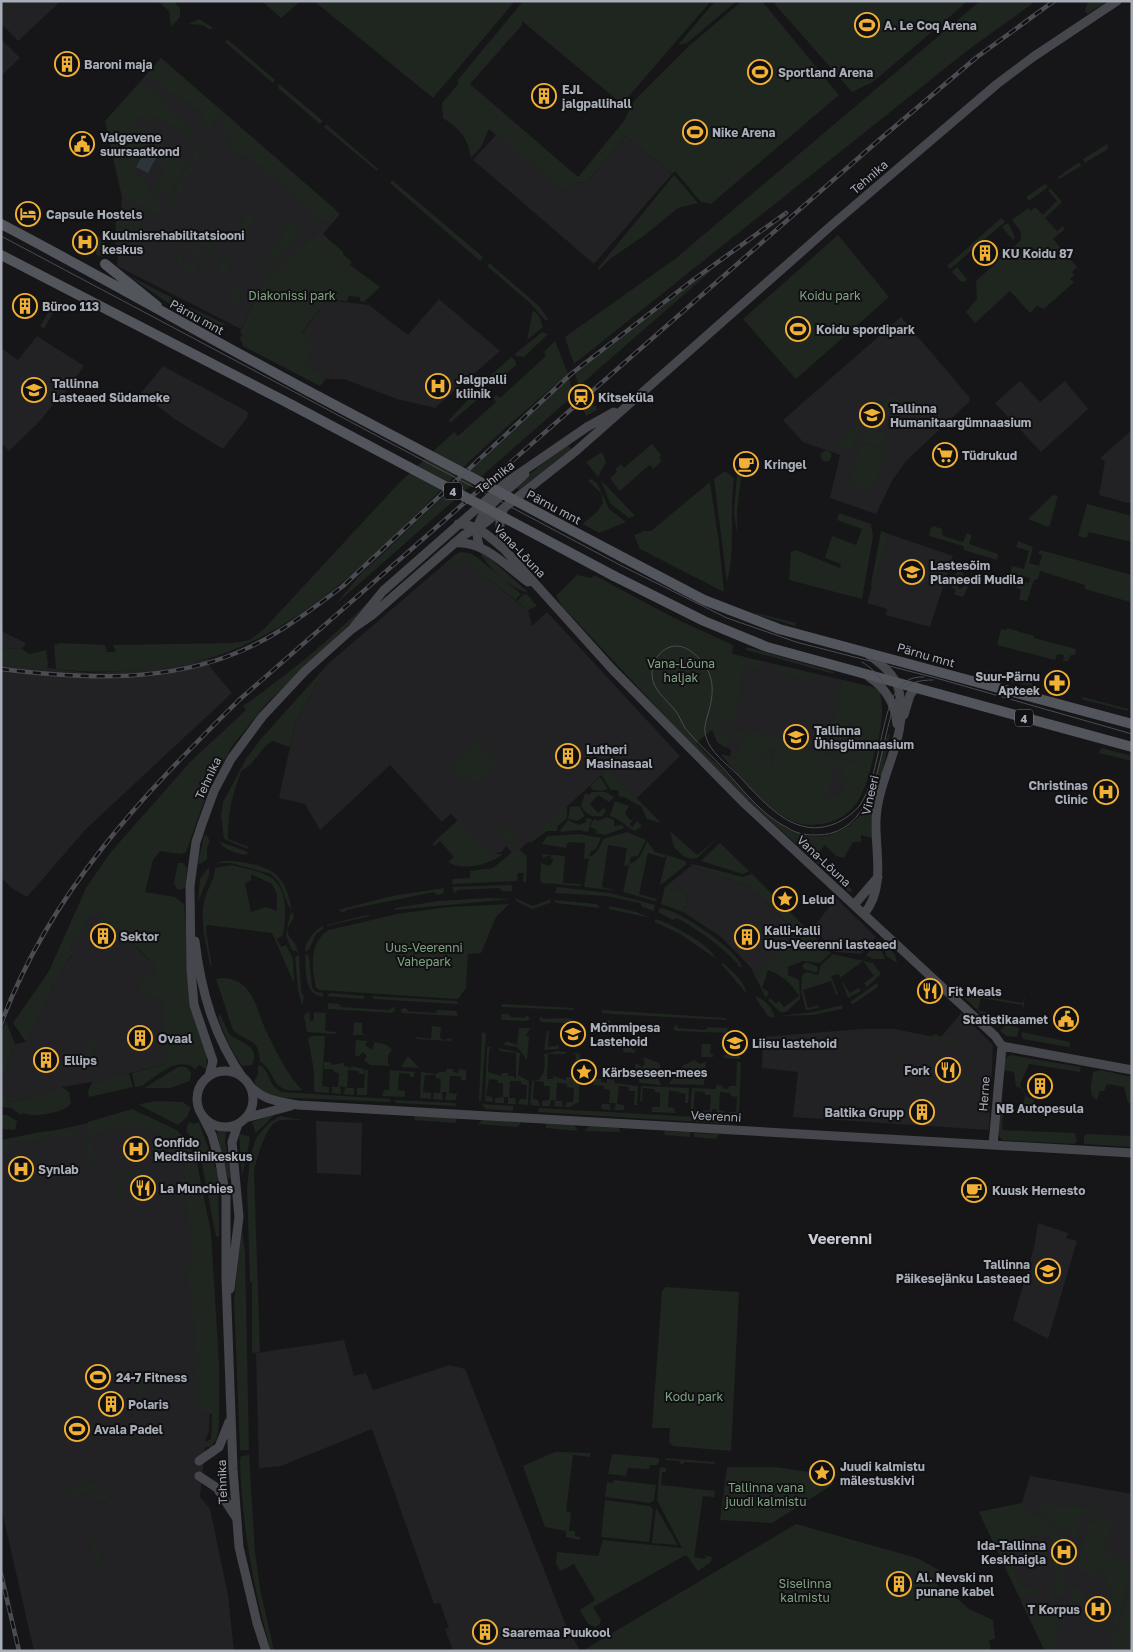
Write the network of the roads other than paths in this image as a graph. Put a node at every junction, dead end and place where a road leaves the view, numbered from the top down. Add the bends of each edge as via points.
1 (1117, 1) edge
2 (1, 224) edge
3 (1, 255) edge
4 (105, 264) dead end
5 (164, 314) junction
6 (649, 386) junction
7 (536, 462) junction
8 (505, 507) junction
9 (458, 524) junction
10 (477, 528) junction
11 (454, 543) junction
12 (479, 545) junction
13 (504, 549) junction
14 (544, 594) junction
15 (352, 629) junction
16 (863, 650) junction
17 (863, 673) junction
18 (896, 681) junction
19 (916, 687) junction
20 (902, 723) junction
21 (1132, 724) edge
22 (898, 734) junction
23 (1132, 746) edge
24 (878, 877) junction
25 (190, 895) junction
26 (854, 906) junction
27 (864, 914) junction
28 (1002, 1046) junction
29 (1132, 1070) edge
30 (208, 1076) junction
31 (246, 1082) junction
32 (298, 1104) junction
33 (202, 1115) junction
34 (242, 1121) junction
35 (993, 1145) junction
36 (1132, 1153) edge
37 (228, 1309) junction
38 (232, 1412) junction
39 (199, 1461) dead end
40 (199, 1476) dead end
41 (236, 1517) junction
42 (266, 1651) edge

1 - 6 main road, Tehnika via 997,84
2 - 5 main road, Pärnu mnt / 4
3 - 17 main road, 4, bridge via 614,576 734,635
4 - 5 main road via 148,297
5 - 16 main road, Pärnu mnt / 4, bridge via 704,600 779,629
6 - 7 main road, Tehnika
6 - 8 main road, Tehnika via 576,451
7 - 9 main road, Tehnika
7 - 10 main road via 480,516
8 - 10 main road, Tehnika
8 - 13 main road via 499,529
9 - 10 main road
9 - 15 main road, Tehnika via 383,591
10 - 11 main road, Tehnika
10 - 12 main road
10 - 13 main road, Vana-Lõuna
11 - 12 main road, Vana-Lõuna
11 - 15 main road, Tehnika
12 - 14 main road, Vana-Lõuna
13 - 14 main road, Vana-Lõuna
14 - 26 main road, Vana-Lõuna via 674,734
15 - 25 main road, Tehnika via 262,716 231,758 202,824 193,860
16 - 18 main road
16 - 21 main road, Pärnu mnt / 4
17 - 18 main road, 4
17 - 22 main road via 878,682 889,696
18 - 19 main road, 4
18 - 20 main road, Vineeri
19 - 20 main road via 910,695
19 - 23 main road, 4
20 - 22 main road, Vineeri
22 - 24 main road, Vineeri via 876,819
24 - 26 main road
24 - 27 main road, Vineeri
25 - 30 main road, Tehnika via 194,1005 213,1061
25 - 31 main road, Tehnika via 197,956 209,1012 221,1042
26 - 27 main road, Vana-Lõuna
27 - 28 main road, Vana-Lõuna
28 - 29 main road
28 - 35 main road, Herne
30 - 31 main road via 231,1072
30 - 33 main road via 197,1097
31 - 32 main road, Veerenni via 268,1100
31 - 34 main road via 253,1100 250,1112
32 - 34 main road, Veerenni via 269,1110
32 - 35 main road, Veerenni
33 - 34 main road via 215,1125 230,1127
33 - 37 main road, Tehnika via 212,1134 226,1197
34 - 37 main road, Tehnika via 233,1134 239,1217
35 - 36 main road, Veerenni
37 - 38 main road, Tehnika
38 - 39 main road via 219,1447
38 - 41 main road, Tehnika
40 - 41 main road via 217,1488
41 - 42 main road, Tehnika via 239,1547

